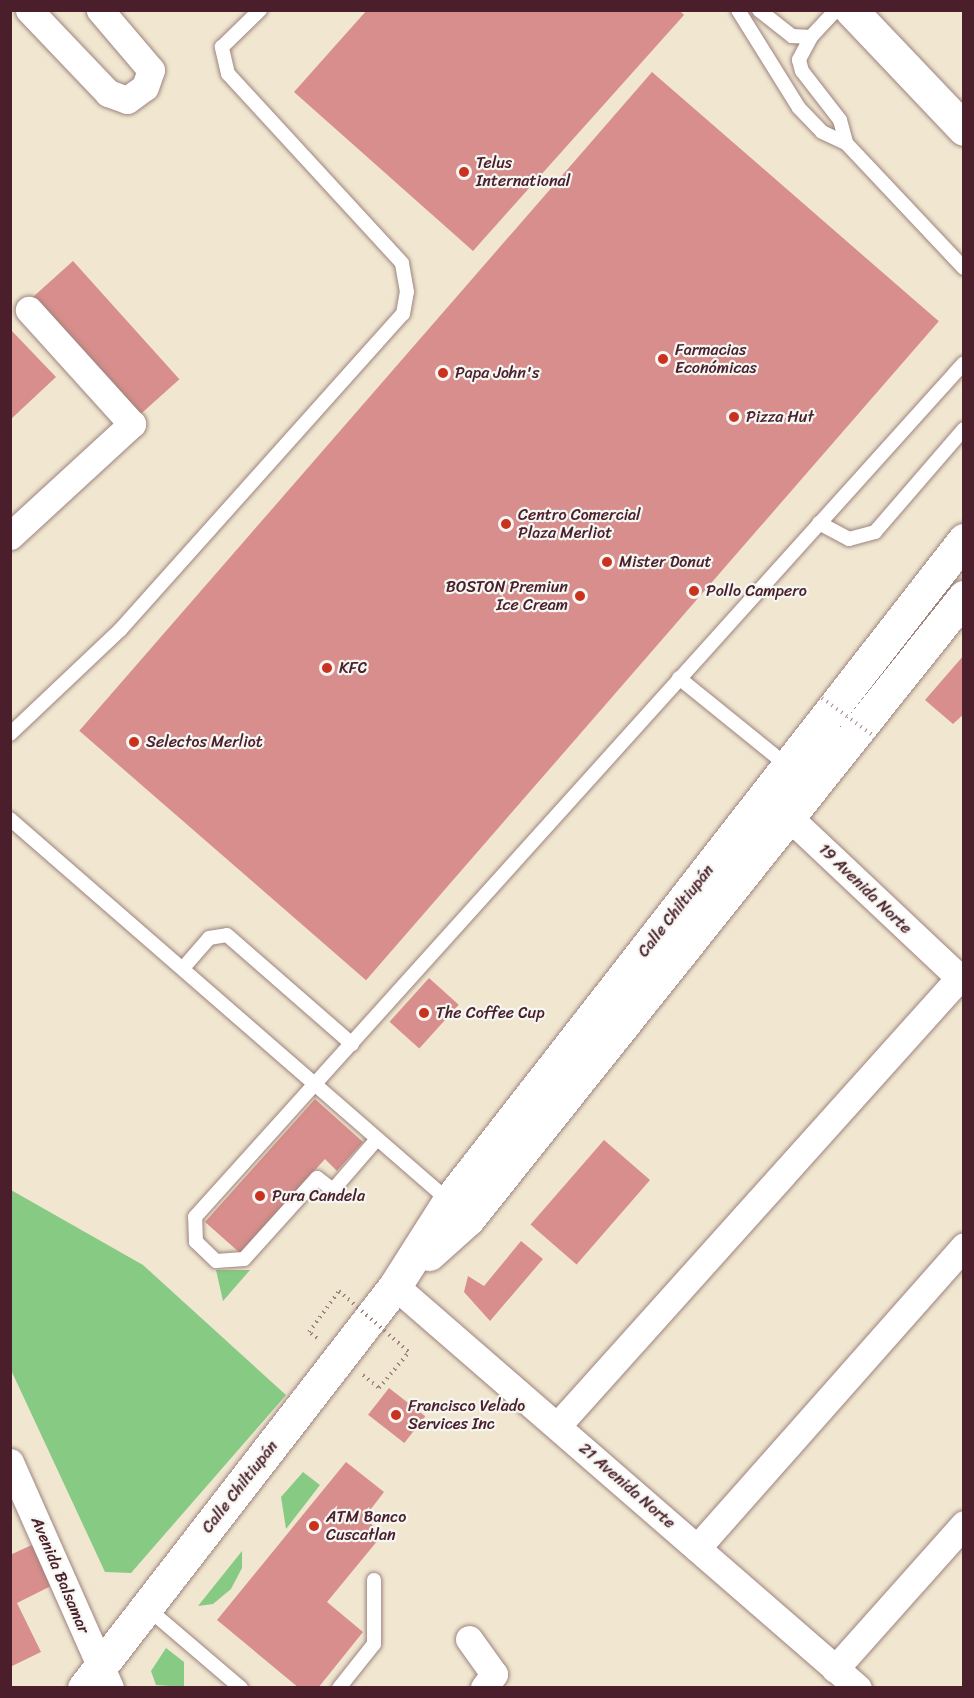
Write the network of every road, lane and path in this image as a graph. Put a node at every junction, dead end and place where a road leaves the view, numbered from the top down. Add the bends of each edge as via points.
1 (29, 10) edge
2 (100, 10) edge
3 (260, 10) edge
4 (738, 10) edge
5 (759, 10) edge
6 (836, 10) edge
7 (851, 10) edge
8 (811, 36) junction
9 (963, 129) edge
10 (846, 143) junction
11 (963, 268) edge
12 (28, 310) dead end
13 (963, 363) edge
14 (963, 429) edge
15 (819, 523) junction
16 (10, 536) edge
17 (963, 540) edge
18 (963, 597) edge
19 (679, 678) junction
20 (822, 698) dead end
21 (10, 734) edge
22 (871, 734) dead end
23 (789, 768) junction
24 (777, 806) junction
25 (10, 819) edge
26 (184, 967) junction
27 (961, 980) edge
28 (352, 1044) junction
29 (315, 1085) junction
30 (377, 1139) junction
31 (449, 1201) junction
32 (963, 1246) edge
33 (395, 1286) junction
34 (339, 1291) dead end
35 (370, 1367) dead end
36 (558, 1425) junction
37 (10, 1462) edge
38 (963, 1524) edge
39 (697, 1548) junction
40 (375, 1580) dead end
41 (146, 1607) junction
42 (469, 1639) dead end
43 (836, 1668) junction
44 (98, 1681) edge
45 (233, 1685) edge
46 (339, 1688) edge
47 (484, 1688) edge
48 (858, 1688) edge

1 - 2 street via 108,93 127,100 145,87 151,70
3 - 21 lane via 222,47 228,74 402,263 407,292 403,314 120,630
4 - 10 lane via 800,108 822,132
5 - 8 lane via 792,36
6 - 8 lane
7 - 9 main road
8 - 10 lane via 802,52 801,71 840,120
10 - 11 lane
12 - 16 street via 132,424
13 - 15 lane
14 - 15 lane via 875,532 849,539
15 - 19 lane
17 - 23 main road, Calle Chiltiupán
18 - 24 main road, Calle Chiltiupán
19 - 23 lane
19 - 28 lane
20 - 22 path, bridge
23 - 24 main road, Calle Chiltiupán
24 - 27 street, 19 Avenida Norte
24 - 31 main road, Calle Chiltiupán
24 - 33 main road, Calle Chiltiupán via 468,1219
25 - 26 lane
26 - 28 lane via 209,938 227,935
26 - 29 lane
27 - 36 street
28 - 29 lane
29 - 30 lane
29 - 30 lane via 195,1217 192,1231 205,1252 216,1261 244,1259 317,1178 333,1190
30 - 31 lane
31 - 33 main road, Calle Chiltiupán
32 - 39 street
33 - 36 street, 21 Avenida Norte
33 - 41 main road, Calle Chiltiupán
34 - 35 path, bridge via 409,1352 379,1388 363,1375
36 - 39 street, 21 Avenida Norte
37 - 44 street, Avenida Balsamar
38 - 43 street
39 - 43 street, 21 Avenida Norte
40 - 46 lane via 374,1644
41 - 44 main road, Calle Chiltiupán
41 - 45 lane
42 - 47 street via 494,1674
43 - 48 street, 21 Avenida Norte

